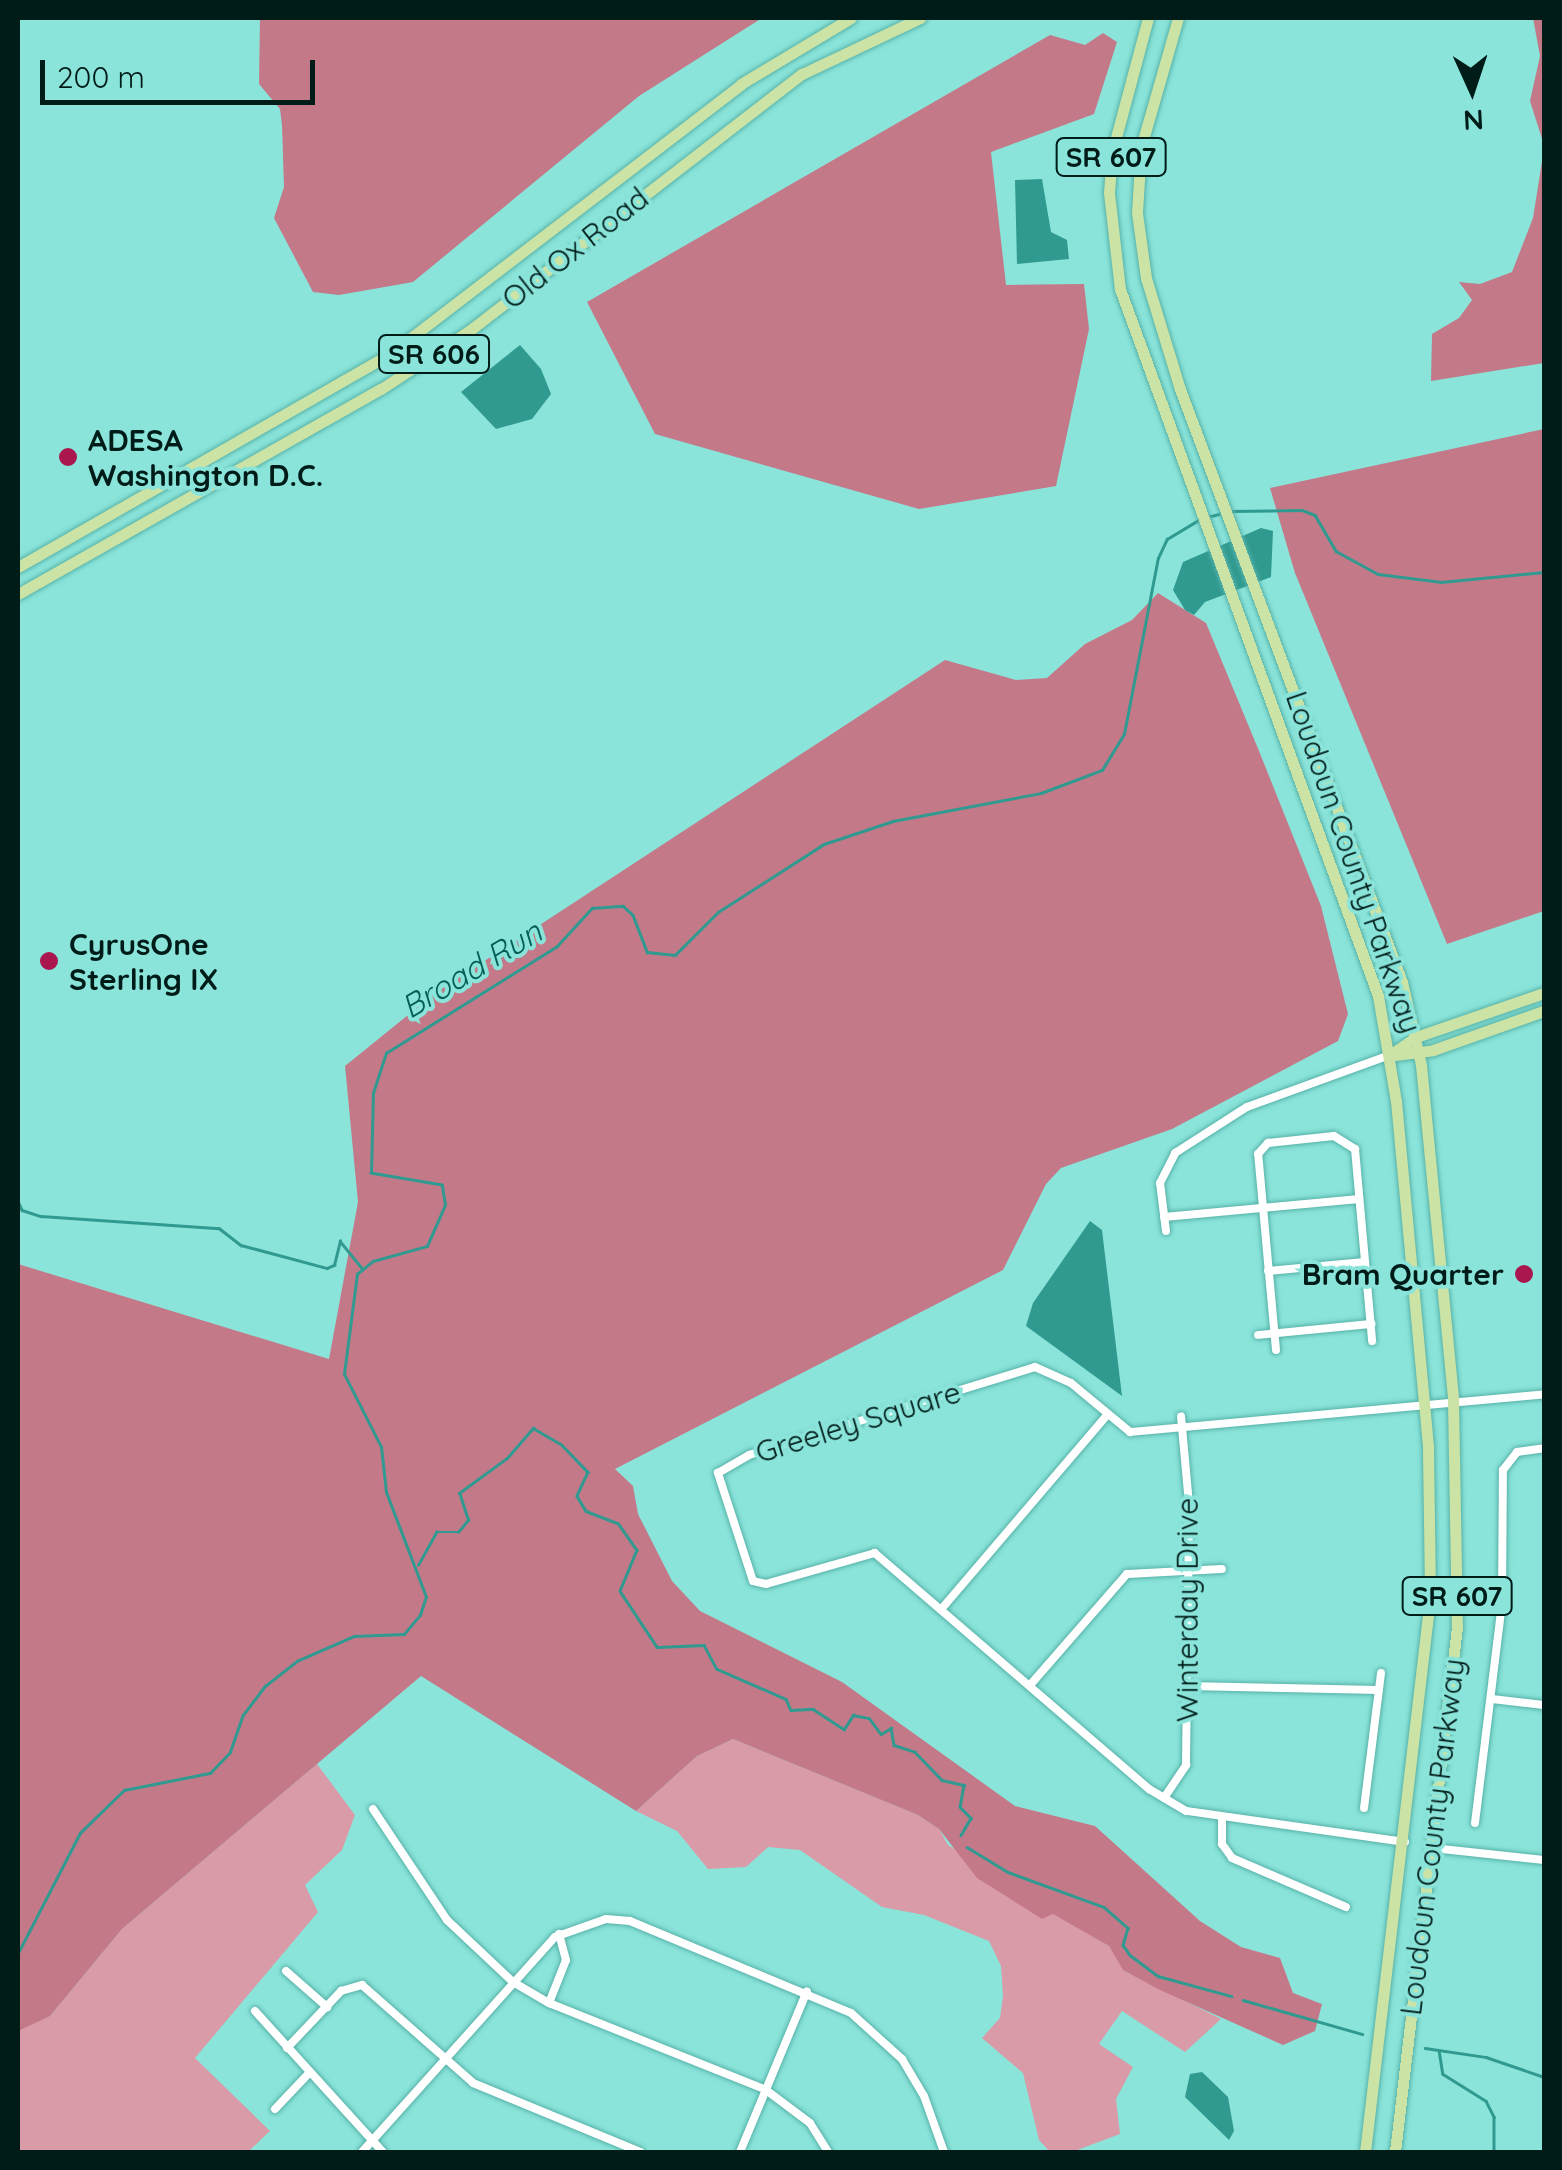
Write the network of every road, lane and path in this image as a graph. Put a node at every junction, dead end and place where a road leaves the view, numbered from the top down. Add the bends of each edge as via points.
1 (920, 18) edge
2 (1148, 18) edge
3 (1178, 18) edge
4 (846, 19) edge
5 (18, 567) edge
6 (18, 594) edge
7 (1544, 993) edge
8 (1544, 1011) edge
9 (1416, 1037) junction
10 (1419, 1054) junction
11 (1390, 1056) junction
12 (1359, 1198) junction
13 (1262, 1208) junction
14 (1164, 1217) junction
15 (1166, 1231) dead end
16 (1366, 1262) junction
17 (1268, 1271) junction
18 (1371, 1324) junction
19 (1274, 1334) junction
20 (1258, 1335) dead end
21 (1372, 1342) dead end
22 (1276, 1350) dead end
23 (1544, 1394) edge
24 (1454, 1400) junction
25 (1425, 1402) junction
26 (1106, 1416) junction
27 (1181, 1416) dead end
28 (1182, 1428) junction
29 (1544, 1448) edge
30 (1188, 1569) junction
31 (1222, 1569) dead end
32 (944, 1606) junction
33 (1381, 1672) dead end
34 (1031, 1684) junction
35 (1187, 1686) junction
36 (1379, 1690) junction
37 (1492, 1699) junction
38 (1544, 1705) edge
39 (1164, 1798) junction
40 (373, 1808) dead end
41 (1364, 1808) dead end
42 (1222, 1820) junction
43 (1475, 1823) dead end
44 (1406, 1842) junction
45 (1432, 1848) junction
46 (1544, 1860) edge
47 (1346, 1907) dead end
48 (558, 1934) junction
49 (286, 1971) dead end
50 (513, 1982) junction
51 (806, 1991) junction
52 (548, 2003) junction
53 (327, 2007) junction
54 (256, 2010) dead end
55 (287, 2048) junction
56 (444, 2059) junction
57 (308, 2073) junction
58 (766, 2090) junction
59 (275, 2109) dead end
60 (371, 2141) junction
61 (362, 2152) edge
62 (383, 2152) edge
63 (640, 2152) edge
64 (740, 2152) edge
65 (828, 2152) edge
66 (944, 2152) edge
67 (1365, 2152) edge
68 (1396, 2152) edge

1 - 6 main road, Old Ox Road / SR 606 via 802,74 494,312 382,389
2 - 11 main road, Loudoun County Parkway / SR 607 via 1114,133 1112,240 1134,339 1378,996
3 - 9 main road, Loudoun County Parkway / SR 607 via 1140,148 1139,248 1180,389 1402,982
4 - 5 main road, Old Ox Road / SR 606 via 741,84 391,353
7 - 9 main road
8 - 10 main road
9 - 10 main road, Loudoun County Parkway / SR 607
9 - 11 main road
10 - 11 main road
10 - 24 main road, Loudoun County Parkway / SR 607
11 - 14 street via 1247,1108 1192,1140 1165,1165
11 - 25 main road, Loudoun County Parkway / SR 607
12 - 13 street
12 - 13 street via 1352,1143 1334,1136 1263,1146 1257,1160
12 - 16 street
13 - 14 street
13 - 17 street
14 - 15 street
16 - 17 street
16 - 18 street
17 - 19 street
18 - 19 street
18 - 21 street
19 - 20 street
19 - 22 street
23 - 24 street, Greeley Square
24 - 25 street, Greeley Square
24 - 45 main road, Loudoun County Parkway / SR 607 via 1457,1626
25 - 28 street, Greeley Square
25 - 44 main road, Loudoun County Parkway / SR 607 via 1430,1598
26 - 28 street, Greeley Square via 1130,1432
26 - 32 street
26 - 32 street, Greeley Square via 1071,1383 1034,1366 719,1469 753,1581 766,1584 876,1553
27 - 28 street, Winterday Drive
28 - 30 street, Winterday Drive
29 - 37 street via 1517,1452 1504,1470
30 - 31 street
30 - 34 street via 1127,1574
30 - 35 street, Winterday Drive
32 - 34 street, Greeley Square
33 - 36 street
34 - 39 street, Greeley Square
35 - 36 street
35 - 39 street, Winterday Drive via 1186,1765
36 - 41 street
37 - 38 street
37 - 43 street
39 - 42 street, Greeley Square
40 - 50 street via 448,1920
42 - 44 street, Greeley Square
42 - 47 street via 1222,1844 1232,1858
44 - 67 main road, Loudoun County Parkway / SR 607
45 - 46 street
45 - 68 main road, Loudoun County Parkway / SR 607
48 - 50 street
48 - 51 street via 594,1920 630,1921
48 - 52 street via 566,1960
49 - 53 street
50 - 52 street
50 - 56 street
51 - 58 street
51 - 66 street via 851,2012 891,2046 924,2096
52 - 58 street
53 - 55 street
53 - 56 street via 348,1987 362,1985
54 - 55 street
55 - 57 street
56 - 60 street
56 - 63 street via 487,2090
57 - 59 street
57 - 60 street
58 - 64 street
58 - 65 street via 810,2123
60 - 61 street
60 - 62 street

